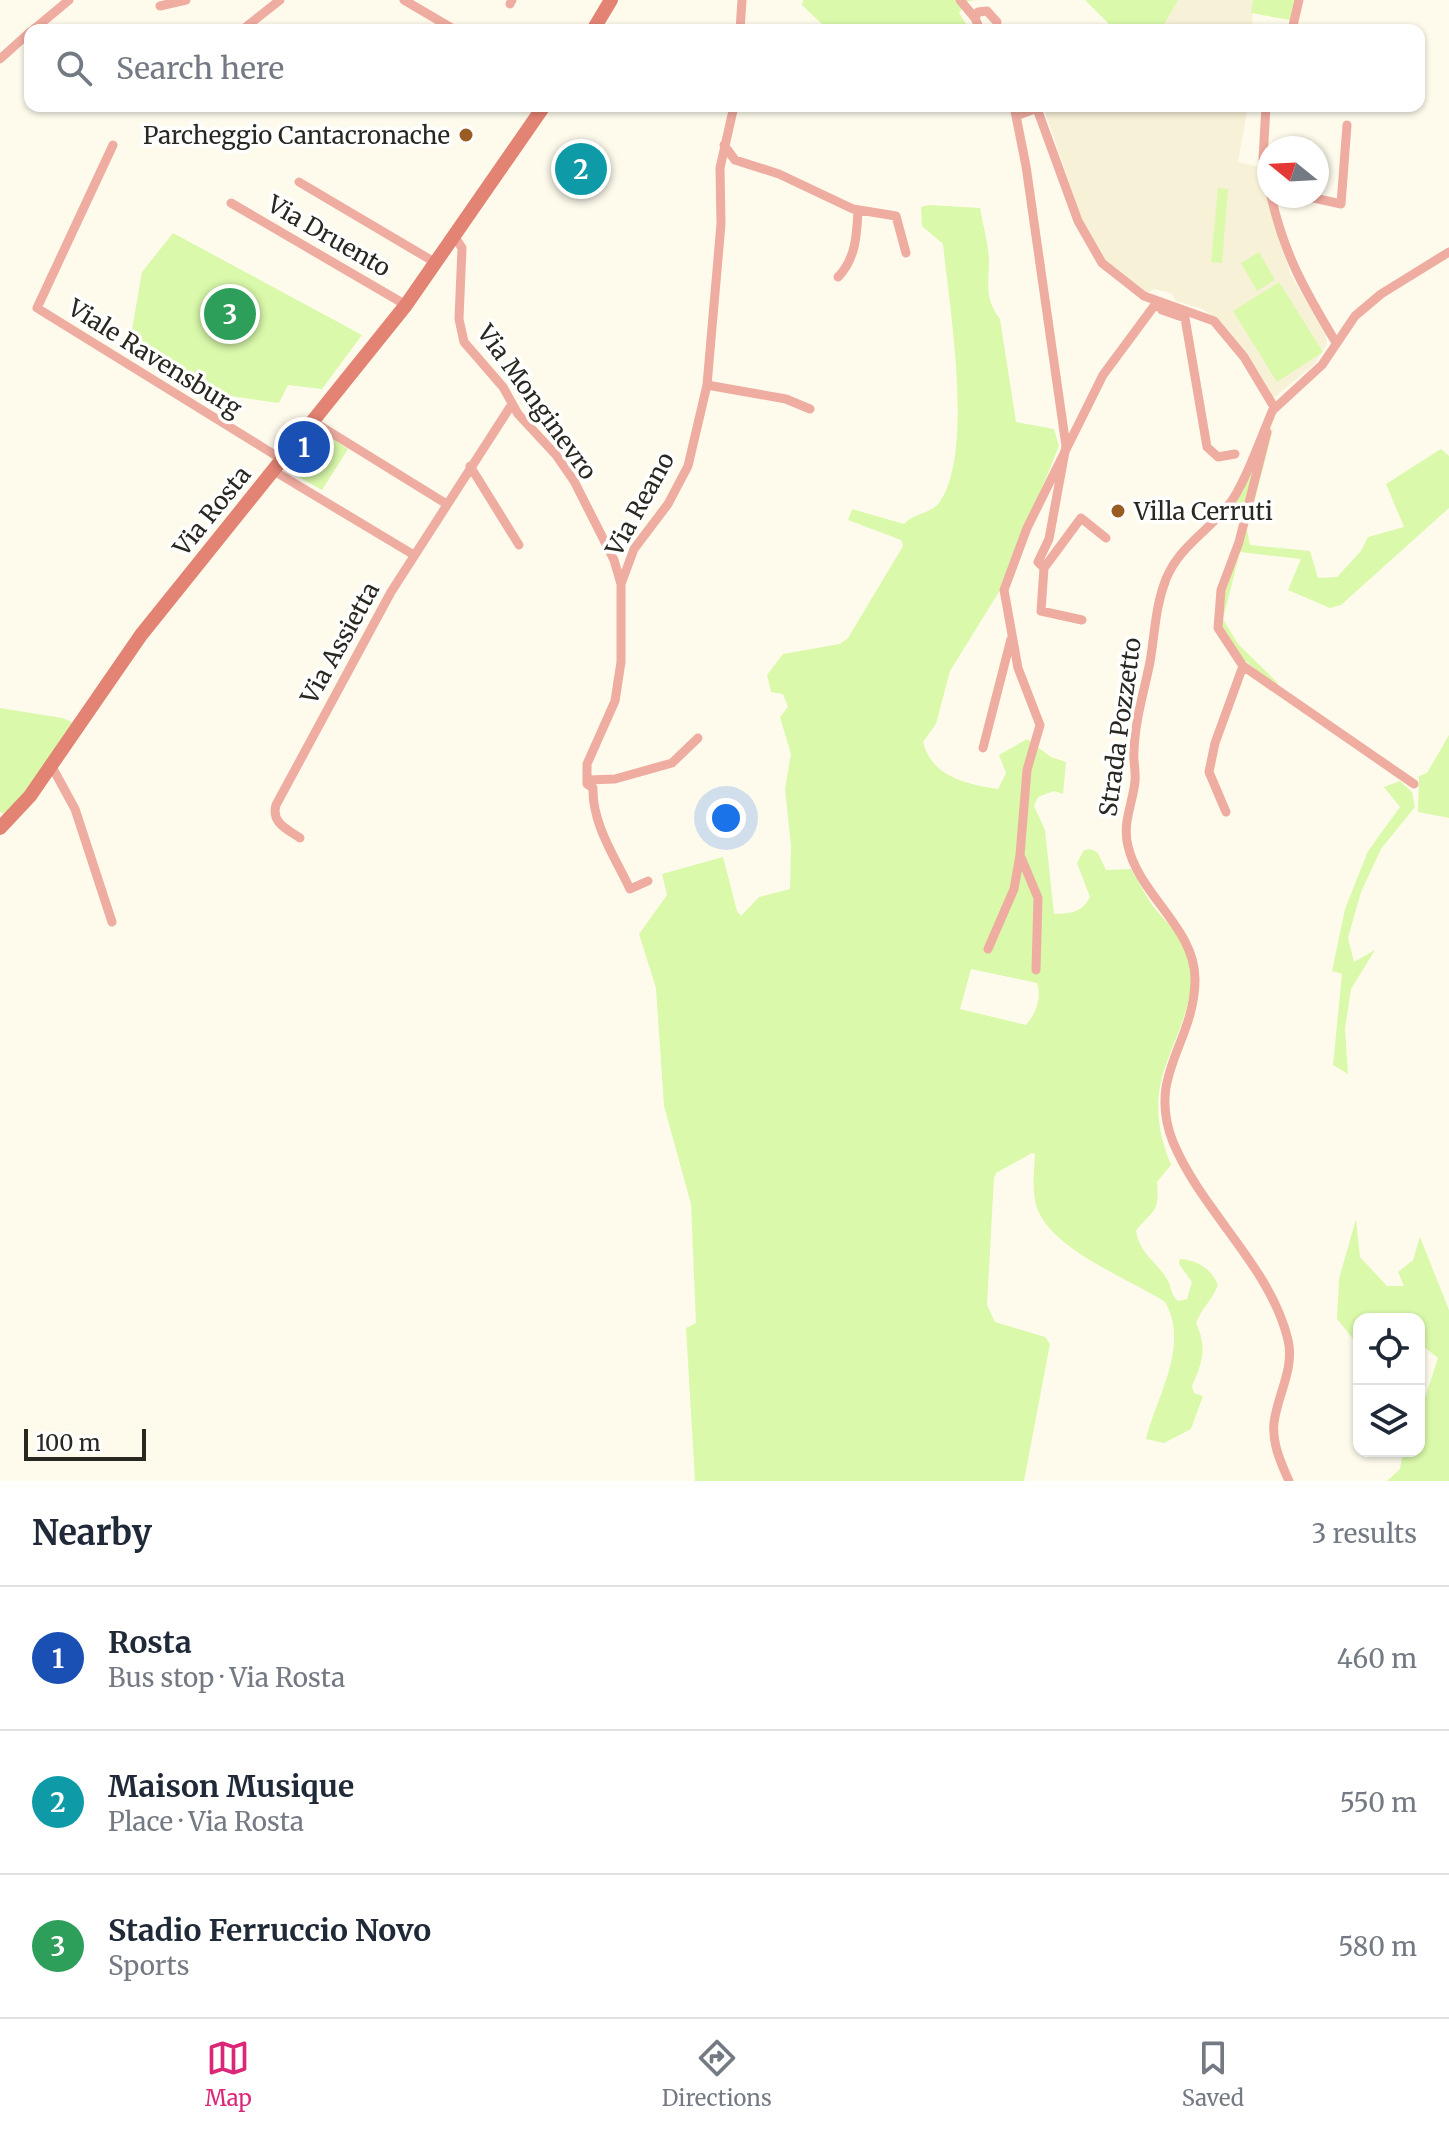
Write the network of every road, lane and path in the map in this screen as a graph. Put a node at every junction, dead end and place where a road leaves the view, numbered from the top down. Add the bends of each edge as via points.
1 (68, 0) edge
2 (186, 0) edge
3 (280, 0) edge
4 (404, 0) edge
5 (604, 0) edge
6 (611, 0) edge
7 (742, 0) edge
8 (960, 0) edge
9 (1299, 0) edge
10 (160, 6) dead end
11 (975, 18) junction
12 (39, 24) edge
13 (250, 24) edge
14 (445, 24) edge
15 (596, 24) edge
16 (597, 24) edge
17 (740, 24) edge
18 (978, 24) edge
19 (996, 24) edge
20 (1293, 24) edge
21 (24, 37) edge
22 (0, 59) edge
23 (540, 112) edge
24 (732, 112) edge
25 (1015, 112) edge
26 (1039, 112) edge
27 (1266, 112) edge
28 (1347, 125) dead end
29 (1264, 136) edge
30 (113, 145) dead end
31 (724, 145) junction
32 (299, 182) dead end
33 (1329, 201) edge
34 (231, 203) dead end
35 (1274, 208) edge
36 (858, 210) junction
37 (455, 237) junction
38 (1449, 252) edge
39 (906, 253) dead end
40 (436, 263) junction
41 (838, 277) dead end
42 (1157, 302) junction
43 (406, 305) junction
44 (1335, 341) junction
45 (707, 385) junction
46 (512, 404) junction
47 (1274, 407) junction
48 (810, 409) dead end
49 (314, 422) junction
50 (1066, 446) junction
51 (1235, 454) dead end
52 (278, 466) junction
53 (470, 466) junction
54 (445, 503) junction
55 (1106, 538) dead end
56 (519, 545) dead end
57 (414, 555) junction
58 (1044, 568) junction
59 (621, 584) junction
60 (1082, 620) dead end
61 (1012, 636) junction
62 (1243, 666) junction
63 (698, 738) dead end
64 (983, 748) dead end
65 (51, 765) junction
66 (588, 780) junction
67 (1414, 784) dead end
68 (1226, 812) dead end
69 (0, 828) edge
70 (300, 838) dead end
71 (1020, 855) junction
72 (648, 881) dead end
73 (112, 922) dead end
74 (988, 949) dead end
75 (1036, 970) dead end
76 (1289, 1481) edge

1 - 12 street
2 - 10 street
3 - 13 street
4 - 14 street
5 - 15 street
6 - 16 street
7 - 17 street
8 - 11 street
9 - 20 street
11 - 18 street
11 - 19 street via 987,11
21 - 22 street
23 - 37 street, Via Rosta
24 - 31 street, Via Reano
25 - 50 street
26 - 42 street via 1090,246 1110,270
27 - 29 street
28 - 33 street via 1341,204
30 - 52 street, Viale Ravensburg via 37,308
31 - 36 street via 735,160
31 - 45 street, Via Reano
32 - 40 street
34 - 43 street, Via Druento
35 - 44 street via 1287,257
36 - 39 street via 896,216
36 - 41 street via 848,267
37 - 40 street, Via Rosta
37 - 46 street, Via Monginevro via 462,248 461,335
38 - 44 street via 1381,294
40 - 43 street, Via Rosta
42 - 47 street via 1214,321 1244,357
42 - 50 street via 1103,375
42 - 51 street via 1162,310 1185,318 1207,447 1218,457
43 - 49 street, Via Rosta
44 - 47 street via 1322,365
45 - 48 street via 786,399
45 - 59 street, Via Reano via 688,466 634,549
46 - 53 street, Via Assietta
46 - 59 street, Via Monginevro via 574,481
47 - 62 street via 1217,611 1218,628
47 - 76 street, Strada Pozzetto via 1229,505 1182,550 1154,613 1126,832 1128,849 1155,901 1188,944 1195,979 1188,1019 1163,1088 1173,1141 1194,1186 1248,1258 1289,1343 1274,1425 1276,1451
49 - 52 street, Via Rosta
49 - 54 street
50 - 58 street via 1049,539 1038,562
50 - 61 street via 1014,555 1004,590
52 - 57 street
52 - 65 street, Via Rosta via 141,635
53 - 54 street, Via Assietta
53 - 56 street
54 - 57 street, Via Assietta
55 - 58 street via 1081,518
57 - 70 street, Via Assietta via 276,805 277,821
58 - 60 street via 1041,611
59 - 66 street, Via Reano via 615,701 587,764
61 - 64 street
61 - 71 street via 1040,725 1027,770
62 - 67 street
62 - 68 street via 1209,772
63 - 66 street via 672,763 615,779
65 - 69 street, Via Rosta
65 - 73 street via 75,809
66 - 72 street, Via Reano via 599,827 630,889
71 - 74 street via 1014,889
71 - 75 street via 1038,898

